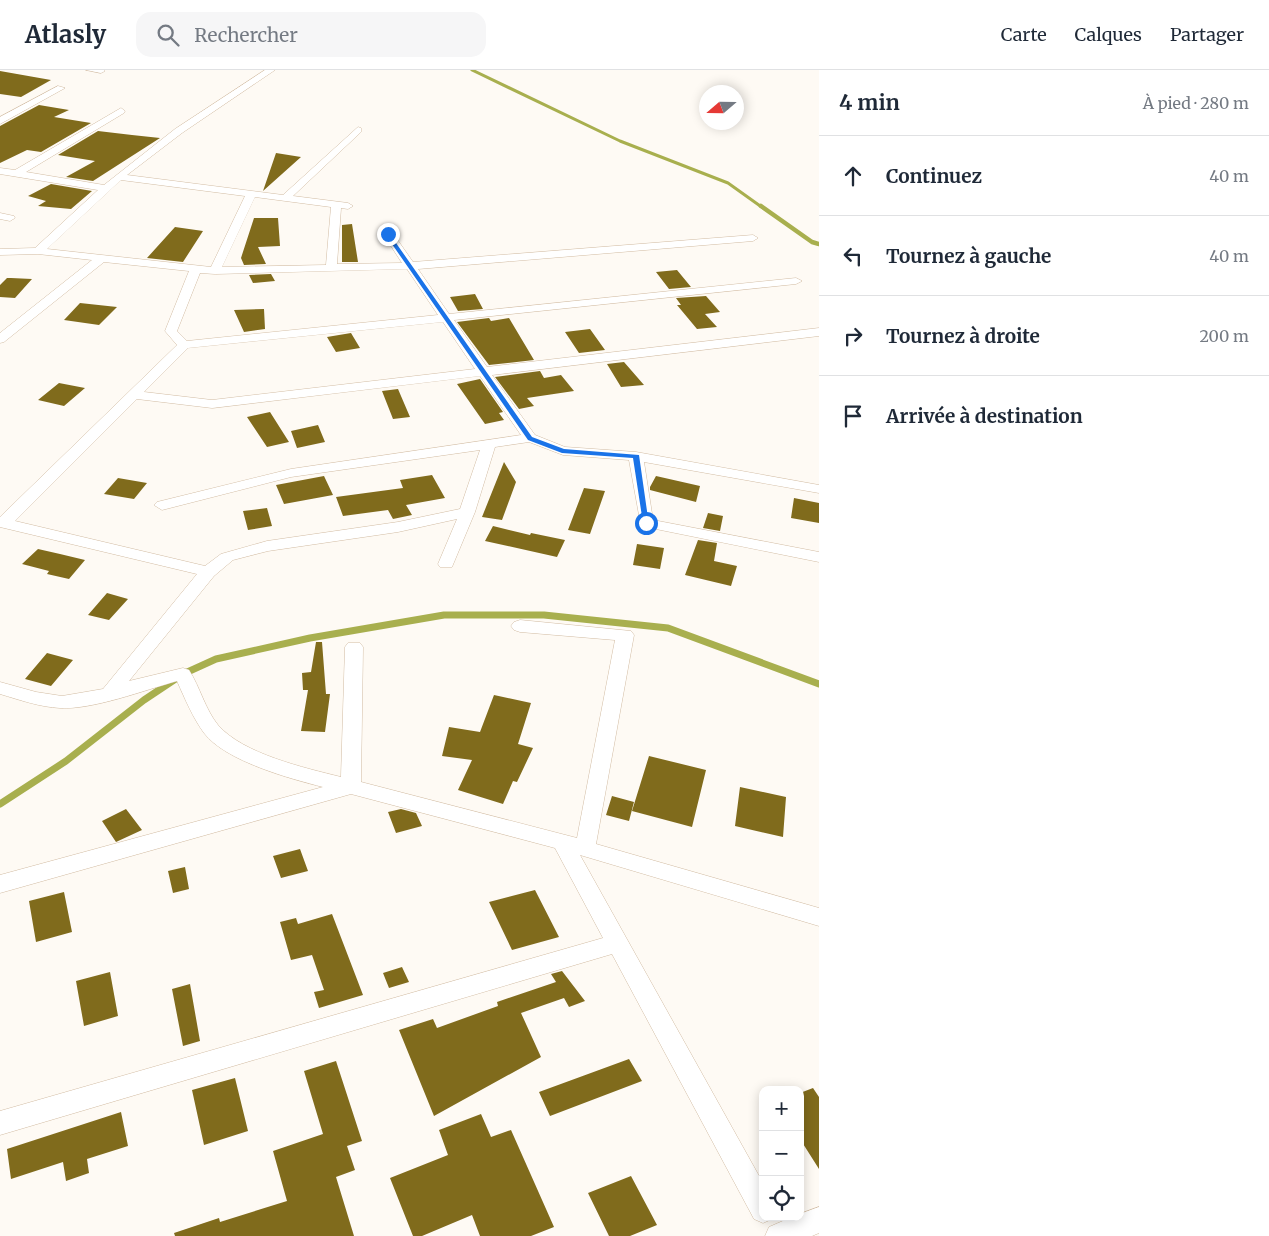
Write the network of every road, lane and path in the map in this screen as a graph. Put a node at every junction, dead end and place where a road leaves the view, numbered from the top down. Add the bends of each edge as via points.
1 (90, 70) edge
2 (271, 70) edge
3 (101, 71) dead end
4 (61, 88) dead end
5 (122, 111) dead end
6 (0, 121) edge
7 (358, 130) dead end
8 (0, 171) edge
9 (16, 174) junction
10 (118, 177) junction
11 (106, 188) junction
12 (251, 194) junction
13 (285, 198) junction
14 (336, 204) junction
15 (348, 206) dead end
16 (388, 234) dead end
17 (753, 238) dead end
18 (0, 252) edge
19 (38, 252) junction
20 (102, 258) junction
21 (410, 266) junction
22 (196, 268) junction
23 (330, 268) junction
24 (215, 271) junction
25 (796, 281) dead end
26 (446, 318) junction
27 (819, 332) edge
28 (0, 339) edge
29 (184, 345) junction
30 (484, 372) junction
31 (133, 395) junction
32 (530, 438) junction
33 (489, 445) junction
34 (636, 456) junction
35 (819, 489) edge
36 (162, 506) dead end
37 (468, 512) junction
38 (2, 522) edge
39 (819, 557) edge
40 (446, 564) dead end
41 (208, 572) junction
42 (520, 626) dead end
43 (354, 647) dead end
44 (0, 688) edge
45 (108, 695) junction
46 (351, 788) junction
47 (562, 842) junction
48 (585, 849) junction
49 (0, 884) edge
50 (819, 917) edge
51 (617, 943) junction
52 (0, 1123) edge
53 (759, 1203) edge
54 (819, 1220) edge
55 (769, 1221) edge
56 (777, 1236) edge

1 - 3 street
2 - 10 street via 234,91
4 - 6 street
5 - 9 street
7 - 13 street
8 - 9 street
9 - 11 street
10 - 11 street
10 - 12 street
11 - 19 street
12 - 13 street
12 - 24 street
13 - 14 street
14 - 15 street
14 - 23 street
16 - 21 street
17 - 21 street
18 - 19 street
19 - 20 street
20 - 22 street
20 - 28 street
21 - 23 street
21 - 26 street
22 - 24 street
22 - 29 street via 171,331
23 - 24 street
25 - 26 street
26 - 29 street
26 - 30 street
27 - 30 street
29 - 31 street
30 - 31 street via 212,404
30 - 32 street
31 - 38 street
32 - 33 street
32 - 34 street via 562,451
33 - 36 street via 290,473
33 - 37 street
34 - 35 street
34 - 39 street via 646,523
37 - 40 street
37 - 41 street via 398,527 267,546 227,557
38 - 41 street
41 - 45 street
42 - 48 street via 625,636
43 - 46 street
44 - 45 street via 62,702
45 - 46 street via 183,674 212,730 243,753 293,772
46 - 47 street
46 - 49 street
47 - 48 street
47 - 51 street
48 - 50 street
51 - 52 street
51 - 53 street
54 - 56 street
55 - 56 street

